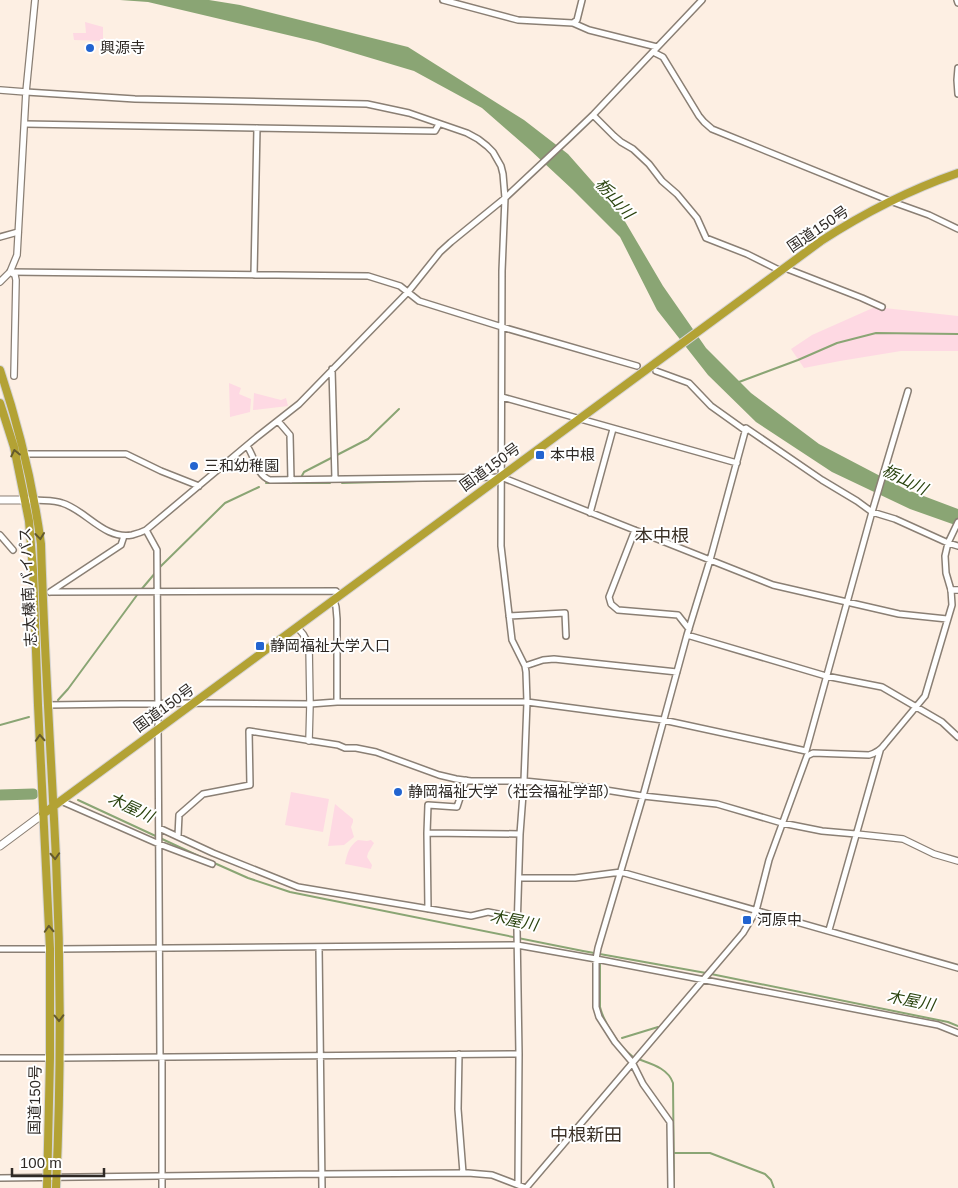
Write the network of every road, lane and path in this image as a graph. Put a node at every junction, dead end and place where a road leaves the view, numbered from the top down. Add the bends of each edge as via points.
1 (443, 0) edge
2 (582, 0) edge
3 (702, 0) edge
4 (35, 2) edge
5 (573, 23) junction
6 (655, 49) junction
7 (958, 68) edge
8 (0, 90) edge
9 (26, 92) junction
10 (958, 94) edge
11 (593, 115) junction
12 (25, 124) junction
13 (439, 124) junction
14 (257, 128) junction
15 (958, 173) edge
16 (505, 198) junction
17 (890, 201) junction
18 (958, 229) edge
19 (18, 232) junction
20 (0, 236) edge
21 (783, 269) junction
22 (10, 272) junction
23 (254, 275) junction
24 (0, 282) edge
25 (408, 292) junction
26 (882, 307) dead end
27 (502, 328) junction
28 (637, 366) dead end
29 (332, 369) junction
30 (0, 370) edge
31 (656, 371) dead end
32 (14, 376) dead end
33 (908, 391) dead end
34 (502, 397) junction
35 (0, 403) edge
36 (579, 419) junction
37 (278, 421) junction
38 (613, 429) junction
39 (746, 432) junction
40 (247, 446) junction
41 (25, 454) junction
42 (737, 463) junction
43 (501, 477) junction
44 (335, 479) junction
45 (291, 480) junction
46 (198, 486) junction
47 (0, 500) edge
48 (25, 500) junction
49 (34, 500) junction
50 (873, 509) junction
51 (590, 512) junction
52 (958, 522) edge
53 (146, 530) junction
54 (635, 530) junction
55 (0, 536) edge
56 (124, 536) junction
57 (949, 541) junction
58 (958, 546) edge
59 (13, 550) dead end
60 (710, 560) junction
61 (951, 590) junction
62 (958, 590) edge
63 (51, 592) junction
64 (157, 592) junction
65 (42, 593) junction
66 (337, 598) junction
67 (847, 602) junction
68 (509, 616) junction
69 (947, 619) junction
70 (297, 626) junction
71 (688, 632) junction
72 (566, 636) dead end
73 (525, 666) junction
74 (677, 672) junction
75 (826, 676) junction
76 (337, 702) junction
77 (527, 702) junction
78 (194, 703) junction
79 (158, 704) junction
80 (310, 704) junction
81 (48, 705) junction
82 (917, 707) junction
83 (663, 720) junction
84 (158, 729) junction
85 (958, 737) edge
86 (309, 741) junction
87 (880, 750) junction
88 (808, 753) junction
89 (466, 780) junction
90 (524, 781) junction
91 (643, 796) junction
92 (61, 801) junction
93 (53, 807) junction
94 (43, 814) junction
95 (782, 823) junction
96 (159, 828) junction
97 (427, 833) junction
98 (520, 834) junction
99 (856, 834) junction
100 (178, 836) junction
101 (159, 844) junction
102 (0, 846) edge
103 (958, 861) edge
104 (212, 864) dead end
105 (621, 872) junction
106 (519, 878) junction
107 (428, 909) junction
108 (756, 910) junction
109 (518, 918) junction
110 (829, 930) junction
111 (517, 945) junction
112 (319, 947) junction
113 (159, 948) junction
114 (0, 949) edge
115 (54, 949) junction
116 (596, 959) junction
117 (958, 968) edge
118 (702, 980) junction
119 (958, 1032) edge
120 (459, 1054) junction
121 (519, 1054) junction
122 (321, 1056) junction
123 (161, 1057) junction
124 (0, 1058) edge
125 (50, 1058) junction
126 (59, 1058) junction
127 (632, 1062) junction
128 (463, 1173) junction
129 (322, 1174) junction
130 (162, 1177) junction
131 (0, 1178) edge
132 (47, 1178) junction
133 (57, 1178) junction
134 (518, 1185) junction
135 (47, 1188) edge
136 (56, 1188) edge
137 (162, 1188) edge
138 (322, 1188) edge
139 (671, 1188) edge

1 - 5 street via 518,20
2 - 5 street via 577,20
3 - 6 street
4 - 9 street
5 - 6 street
6 - 11 street
6 - 17 street via 699,116 712,129
7 - 10 street
8 - 9 street
9 - 12 street
9 - 13 street via 135,99 352,103 389,108
11 - 16 street
11 - 21 street via 649,164 677,194 697,218 706,238
12 - 14 street
12 - 19 street
13 - 14 street via 435,131
13 - 16 street via 467,133 493,152 501,166
14 - 23 street
15 - 17 highway, 国道150号
16 - 25 street via 440,252
16 - 27 street
17 - 18 street
17 - 21 highway, 国道150号 via 848,224
19 - 20 street
19 - 22 street via 16,255
21 - 26 street
21 - 36 highway, 国道150号
22 - 23 street
22 - 24 street
22 - 32 street via 16,280
23 - 25 street via 368,276 400,286
25 - 27 street via 419,301
25 - 29 street
27 - 28 street
27 - 34 street
29 - 37 street
29 - 44 street
30 - 41 highway, 志太榛南バイパス
31 - 39 street via 689,383 711,406
33 - 50 street
34 - 36 street
34 - 43 street
48 -> 35 highway, 志太榛南バイパス via 14,447
36 - 38 street
36 - 43 highway, 国道150号
37 - 40 street
37 - 45 street via 290,435
38 - 42 street
38 - 51 street
39 - 42 street
39 - 50 street via 746,428 813,474
40 - 45 street via 265,478
40 - 46 street
41 - 46 street via 126,454
41 - 49 highway, 志太榛南バイパス
42 - 60 street
43 - 44 street
43 - 51 street
43 - 66 highway, 国道150号
43 - 68 street via 500,546
44 - 45 street
46 - 53 street
47 - 48 main road
48 - 49 main road
94 -> 48 highway, 志太榛南バイパス via 33,578
49 - 56 street via 61,503 102,528
49 -> 65 highway, 志太榛南バイパス via 41,544
50 - 57 street
50 - 67 street
51 - 54 street
52 - 57 street
53 - 56 street
53 - 64 street via 157,550
54 - 60 street
54 - 71 street via 609,597 611,604 618,610 678,615
55 - 59 street
56 - 63 street via 120,545
57 - 58 street
57 - 61 street via 945,556
60 - 67 street via 773,585
60 - 71 street
61 - 62 street
61 - 69 street via 952,605
63 - 64 street
63 - 65 street
64 - 66 street via 336,591
64 - 79 street
65 - 81 highway, 志太榛南バイパス
66 - 70 highway, 国道150号
66 - 76 street
67 - 69 street via 899,614
67 - 75 street
68 - 72 street via 565,613
68 - 73 street via 512,640
69 - 82 street via 925,696
70 - 78 highway, 国道150号
70 - 80 street via 309,645
71 - 74 street
71 - 75 street
73 - 74 street via 554,660
73 - 77 street
74 - 83 street
75 - 82 street via 882,687
75 - 88 street
76 - 77 street
76 - 80 street
77 - 83 street
77 - 90 street
78 - 79 street
78 - 80 street
78 - 84 highway, 国道150号
79 - 81 street
79 - 84 street
80 - 86 street
81 - 93 highway, 志太榛南バイパス
82 - 85 street via 942,722
82 - 87 street
83 - 88 street
83 - 91 street
84 - 92 highway, 国道150号
84 - 96 street
86 - 89 street via 376,752 439,775
86 - 100 street via 249,731 250,785 204,794 179,815
87 - 88 street via 869,755
87 - 99 street
88 - 95 street
89 - 90 street
89 - 97 street via 457,807 428,805
90 - 91 street
90 - 98 street
91 - 95 street via 718,804
91 - 105 street
92 - 93 highway, 国道150号
92 - 101 street
93 - 94 highway, 国道150号
93 -> 115 highway, 国道150号
94 - 102 main road
115 -> 94 highway, 国道150号
95 - 99 street
95 - 108 street
96 - 100 street
96 - 101 street
97 - 98 street
97 - 107 street
98 - 106 street
99 - 103 street via 903,839
99 - 110 street
100 - 107 street via 298,887
101 - 104 street
101 - 113 street
105 - 106 street via 575,878
105 - 108 street
105 - 116 street
106 - 109 street
107 - 109 street via 471,916 488,912
108 - 110 street
108 - 118 street via 743,932
109 - 111 street
110 - 117 street
111 - 112 street
111 - 116 street
111 - 121 street
112 - 113 street
112 - 122 street
113 - 115 street
113 - 123 street
114 - 115 street
115 - 125 highway, 国道150号
115 -> 126 highway, 国道150号
116 - 118 street
116 - 127 street via 596,1007 615,1042
118 - 119 street via 938,1025
118 - 127 street
120 - 121 street
120 - 122 street
120 - 128 street via 458,1109
121 - 134 street
122 - 123 street
122 - 129 street
123 - 126 street
123 - 130 street
124 - 125 street
125 - 132 highway, 国道150号
126 - 133 highway, 国道150号
127 - 134 street via 526,1188
127 - 139 street via 670,1122
128 - 129 street
128 - 134 street via 492,1174
129 - 130 street
129 - 138 street
130 - 133 street
130 - 137 street
131 - 132 street
132 - 133 street
132 - 135 highway, 国道150号
133 - 136 highway, 国道150号

